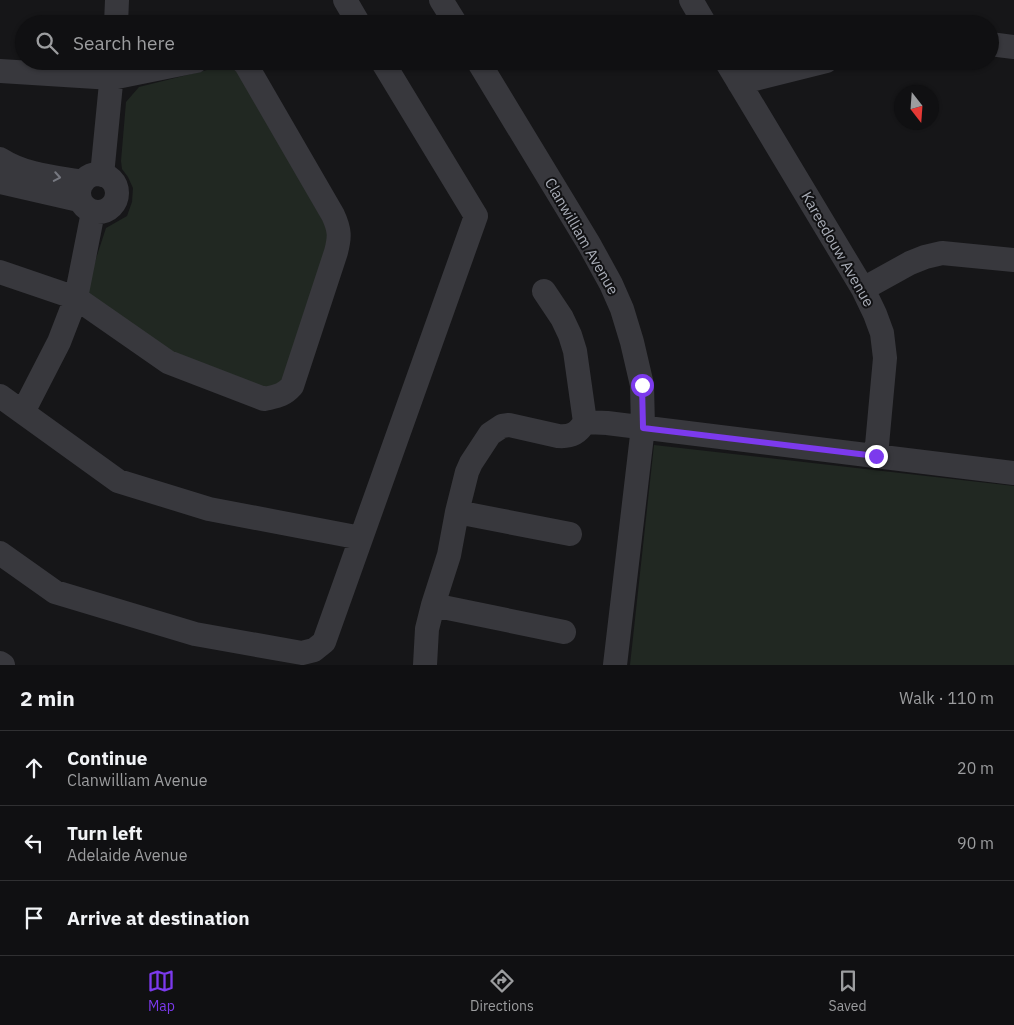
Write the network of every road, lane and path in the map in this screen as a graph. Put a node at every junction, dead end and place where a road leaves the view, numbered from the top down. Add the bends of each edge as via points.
1 (117, 0) edge
2 (345, 0) edge
3 (441, 0) edge
4 (691, 0) edge
5 (116, 15) edge
6 (354, 15) edge
7 (450, 15) edge
8 (700, 15) edge
9 (999, 45) edge
10 (1014, 47) edge
11 (113, 70) edge
12 (249, 70) edge
13 (387, 70) edge
14 (483, 70) edge
15 (731, 70) edge
16 (790, 70) edge
17 (0, 71) edge
18 (739, 83) junction
19 (0, 159) edge
20 (0, 182) edge
21 (89, 192) junction
22 (1014, 260) edge
23 (0, 272) edge
24 (863, 289) junction
25 (544, 291) dead end
26 (76, 298) junction
27 (0, 396) edge
28 (23, 412) junction
29 (585, 422) junction
30 (643, 428) junction
31 (876, 456) junction
32 (1014, 473) edge
33 (457, 512) junction
34 (570, 534) dead end
35 (361, 538) junction
36 (0, 553) edge
37 (433, 605) junction
38 (564, 632) dead end
39 (0, 663) edge
40 (3, 665) edge
41 (424, 665) edge
42 (615, 665) edge

1 - 5 street
2 - 6 street
3 - 7 street
4 - 8 street
9 - 10 street
11 - 17 street
11 - 21 street
12 - 26 street via 339,228 339,243 292,386 285,393 264,398 168,362
13 - 35 street via 476,216
14 - 30 street, Clanwilliam Avenue via 611,284 622,309 642,385
15 - 18 street, Kareedouw Avenue
16 - 18 street
18 - 24 street, Kareedouw Avenue
19 -> 21 street via 30,173
20 - 21 street
21 - 26 street
22 - 24 street via 942,253 910,263
23 - 26 street
24 - 31 street, Kareedouw Avenue via 882,333 885,358
25 - 29 street via 570,335
26 - 28 street via 59,342
27 - 28 street
28 - 35 street via 118,481 209,509
29 - 30 street
29 - 33 street via 575,434 565,436 509,425 495,430 471,462
30 - 31 street
30 - 42 street, Clanwilliam Avenue
31 - 32 street
33 - 34 street
33 - 37 street via 449,555
35 - 36 street via 324,642 314,650 302,653 195,634 56,592
37 - 38 street
37 - 41 street
39 - 40 street

